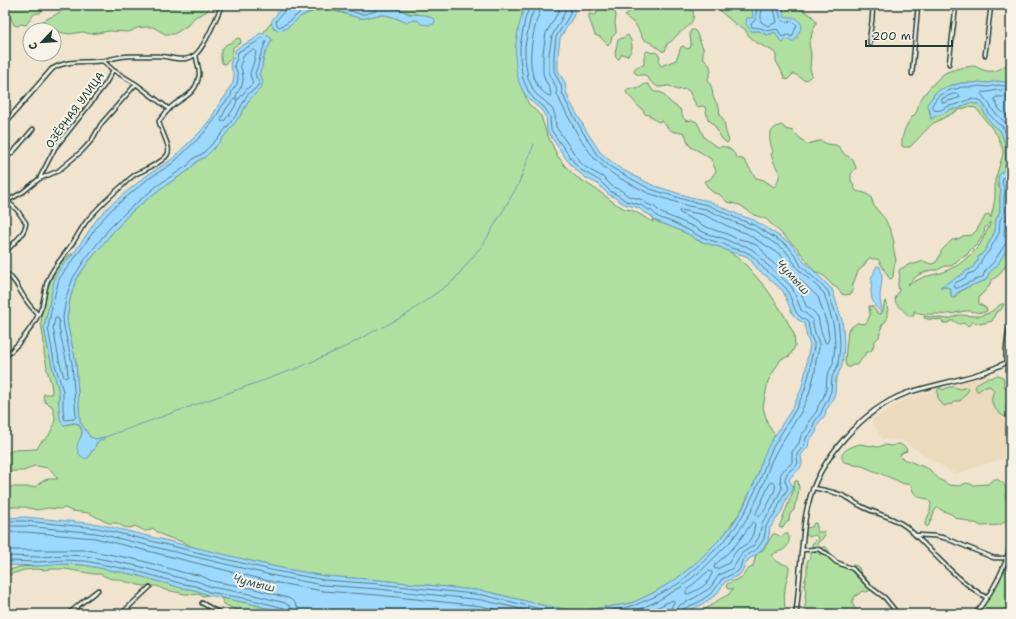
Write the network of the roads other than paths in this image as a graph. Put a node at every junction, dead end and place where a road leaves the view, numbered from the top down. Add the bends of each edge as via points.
1 (222, 5) edge
2 (873, 5) edge
3 (918, 5) edge
4 (956, 5) edge
5 (990, 5) edge
6 (870, 44) dead end
7 (196, 54) junction
8 (985, 55) dead end
9 (103, 61) junction
10 (949, 64) dead end
11 (52, 69) joint
12 (113, 70) junction
13 (912, 74) dead end
14 (136, 84) junction
15 (169, 109) junction
16 (5, 123) edge
17 (33, 129) dead end
18 (5, 159) edge
19 (39, 179) junction
20 (6, 200) edge
21 (5, 253) edge
22 (5, 272) edge
23 (38, 315) junction
24 (1011, 322) edge
25 (5, 357) edge
26 (1011, 360) edge
27 (1006, 363) junction
28 (1011, 364) edge
29 (813, 488) junction
30 (914, 535) junction
31 (1011, 543) edge
32 (802, 550) junction
33 (1006, 558) junction
34 (150, 587) dead end
35 (98, 590) dead end
36 (987, 598) junction
37 (202, 603) dead end
38 (68, 614) edge
39 (87, 614) edge
40 (121, 614) edge
41 (221, 614) edge
42 (796, 614) edge
43 (898, 614) edge
44 (975, 614) edge

1 - 7 street
2 - 6 street
3 - 13 street
4 - 10 street
5 - 8 street
7 - 9 street via 181,59 129,56
7 - 15 street via 199,78 196,86
9 - 11 street via 68,63
9 - 12 street, ОЗЁРНАЯ УЛИЦА
11 - 16 street
12 - 14 street, ОЗЁРНАЯ УЛИЦА
12 - 19 street, ОЗЁРНАЯ УЛИЦА via 106,83 55,148
14 - 15 street, ОЗЁРНАЯ УЛИЦА
14 - 19 street, ОЗЁРНАЯ УЛИЦА via 101,124 82,151 58,171
15 - 23 street via 159,121 168,147 166,158 133,176 89,218 52,272
17 - 18 street
19 - 20 street, ОЗЁРНАЯ УЛИЦА via 23,192
20 - 21 street, ОЗЁРНАЯ УЛИЦА via 17,210 26,223 26,228
22 - 23 street
23 - 25 street via 20,342
24 - 27 street via 1006,346
26 - 27 street
27 - 28 street
27 - 29 street via 979,374 907,393 886,403 864,418 847,435 824,466
29 - 30 street via 839,493 861,506 896,520
29 - 32 street
30 - 33 street via 945,538 994,558
30 - 36 street via 949,569
31 - 33 street
32 - 42 street
32 - 43 street via 818,549 836,562 853,569 868,586 885,598
33 - 36 street via 998,580
34 - 40 street
35 - 38 street
36 - 44 street
37 - 41 street
38 - 39 street via 76,611

